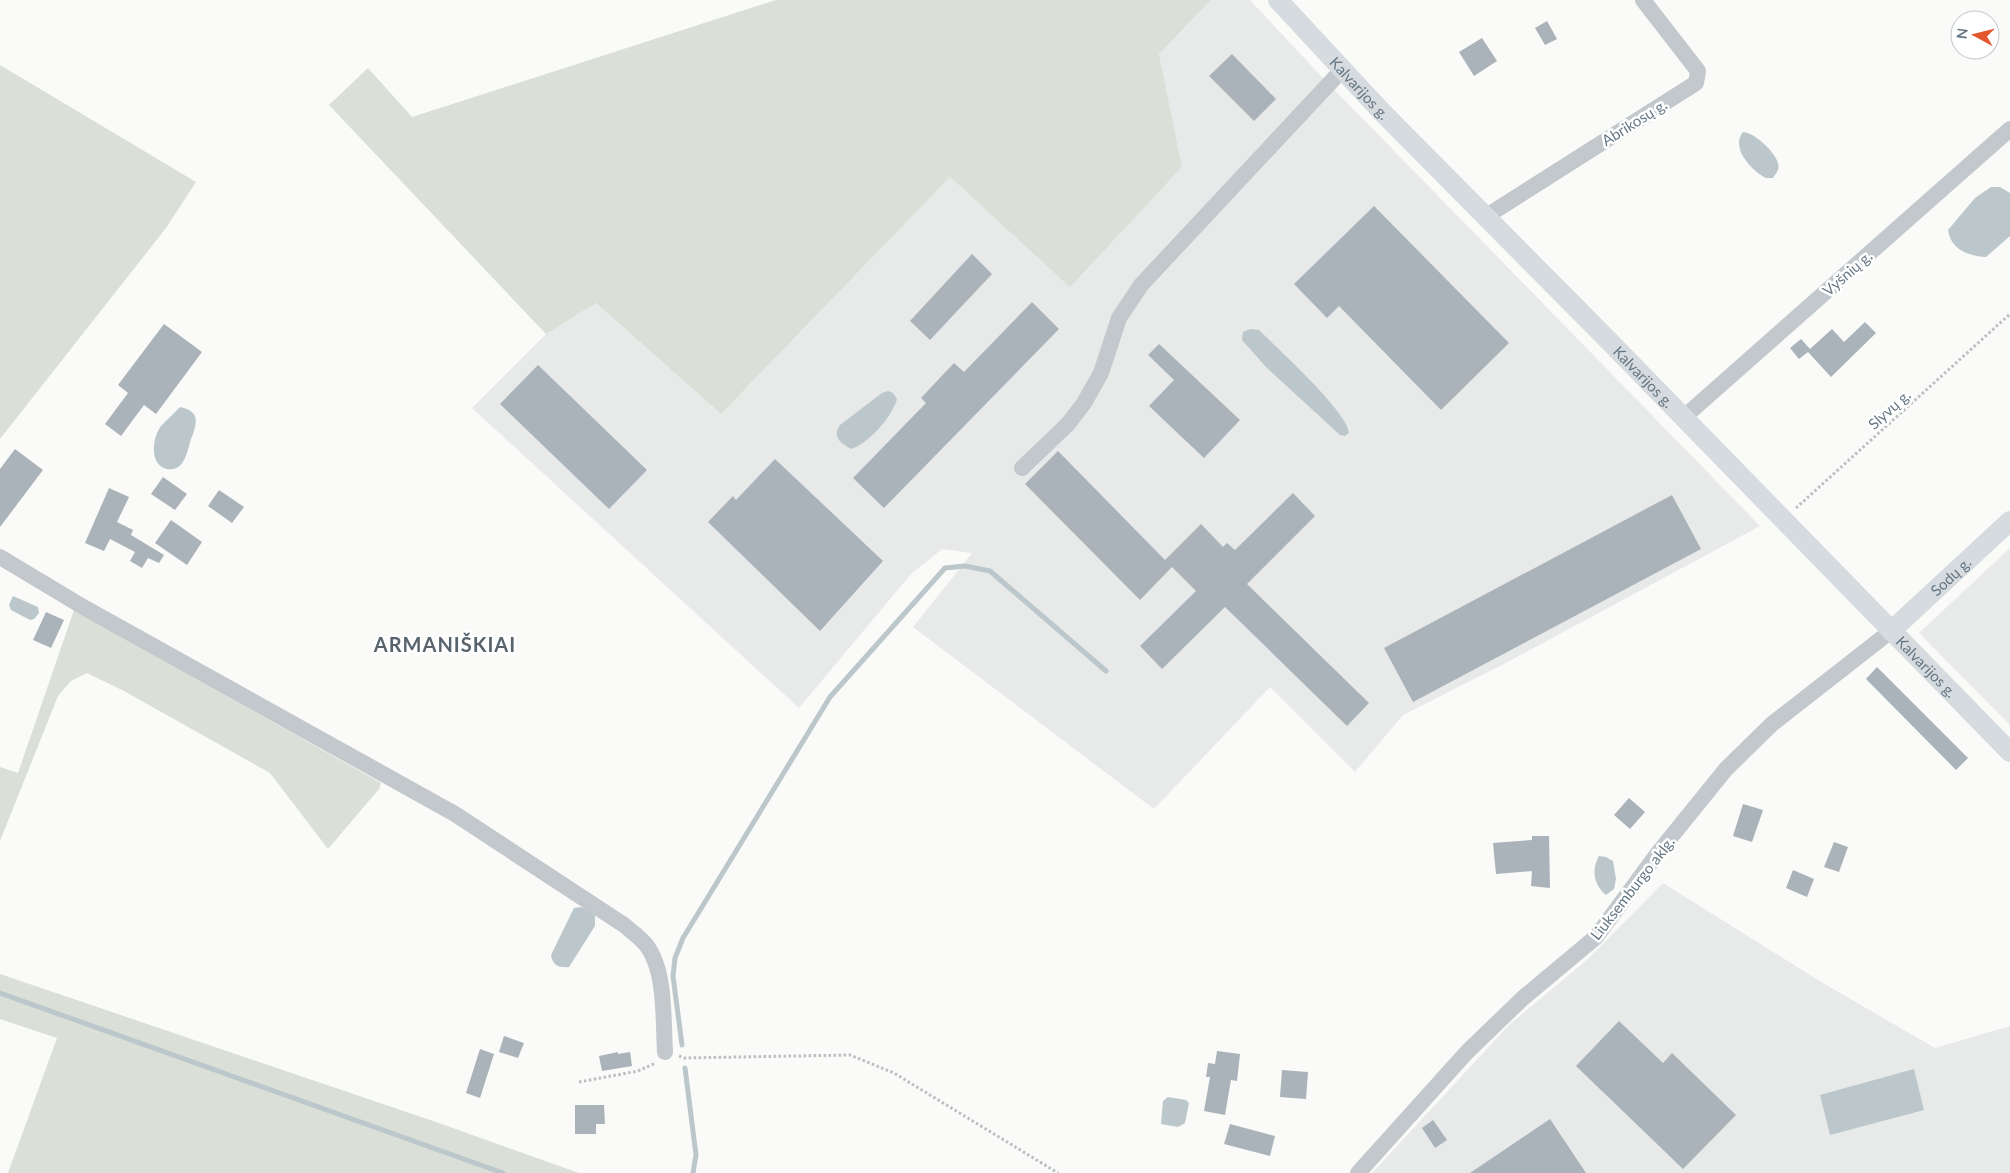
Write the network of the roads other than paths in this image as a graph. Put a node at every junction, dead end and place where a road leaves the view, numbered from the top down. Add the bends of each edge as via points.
1 (1278, 0) edge
2 (1642, 0) edge
3 (1342, 70) junction
4 (2010, 129) edge
5 (1486, 217) junction
6 (1683, 418) junction
7 (1022, 468) dead end
8 (2010, 521) edge
9 (0, 557) edge
10 (1891, 631) junction
11 (2010, 752) edge
12 (665, 1052) road end
13 (1358, 1173) edge

1 - 3 main road, Kalvarijos g.
2 - 5 street, Abrikosų g. via 1698,71 1696,83
3 - 5 main road, Kalvarijos g.
3 - 7 street via 1141,285 1119,318 1101,373 1084,403 1068,424
4 - 6 street, Vyšnių g.
5 - 6 main road, Kalvarijos g.
6 - 10 main road, Kalvarijos g.
8 - 10 main road, Sodų g.
9 - 12 street via 85,608 455,814 624,925 646,945 656,965
10 - 11 main road, Kalvarijos g.
10 - 13 street, Liuksemburgo aklg. via 1772,724 1726,770 1658,853 1596,937 1523,998 1467,1052

